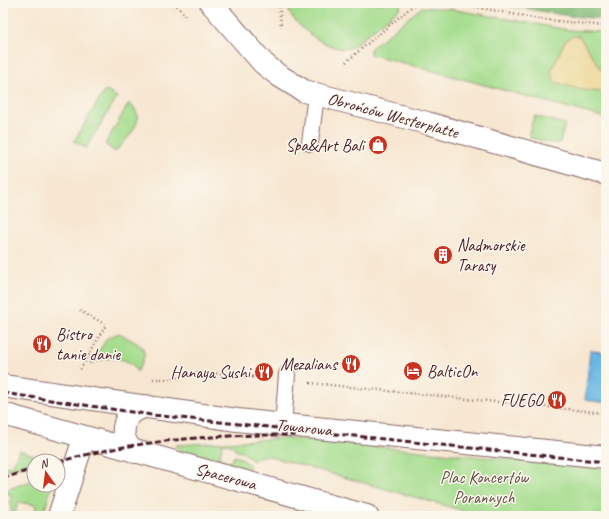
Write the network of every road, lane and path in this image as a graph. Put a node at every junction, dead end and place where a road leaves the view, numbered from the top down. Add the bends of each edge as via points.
1 (211, 3) edge
2 (279, 3) edge
3 (416, 3) edge
4 (455, 3) edge
5 (606, 26) edge
6 (281, 27) dead end
7 (346, 62) dead end
8 (316, 95) junction
9 (310, 143) dead end
10 (606, 174) edge
11 (80, 310) dead end
12 (80, 370) dead end
13 (287, 374) dead end
14 (3, 386) edge
15 (146, 406) junction
16 (3, 414) edge
17 (283, 426) junction
18 (84, 438) junction
19 (135, 452) junction
20 (606, 457) edge
21 (60, 516) edge
22 (367, 516) edge

1 - 8 street, Obrońców Westerplatte via 264,63 292,85
2 - 6 path
3 - 7 path
4 - 5 path via 539,19
8 - 9 lane
8 - 10 street, Obrońców Westerplatte via 427,123
11 - 12 path via 106,325
13 - 17 lane
14 - 15 street, Towarowa
15 - 17 street, Towarowa
15 - 19 street via 131,412 123,427 125,440
16 - 18 street
17 - 20 street, Towarowa
18 - 19 street, Spacerowa
18 - 21 street
19 - 22 street, Spacerowa

